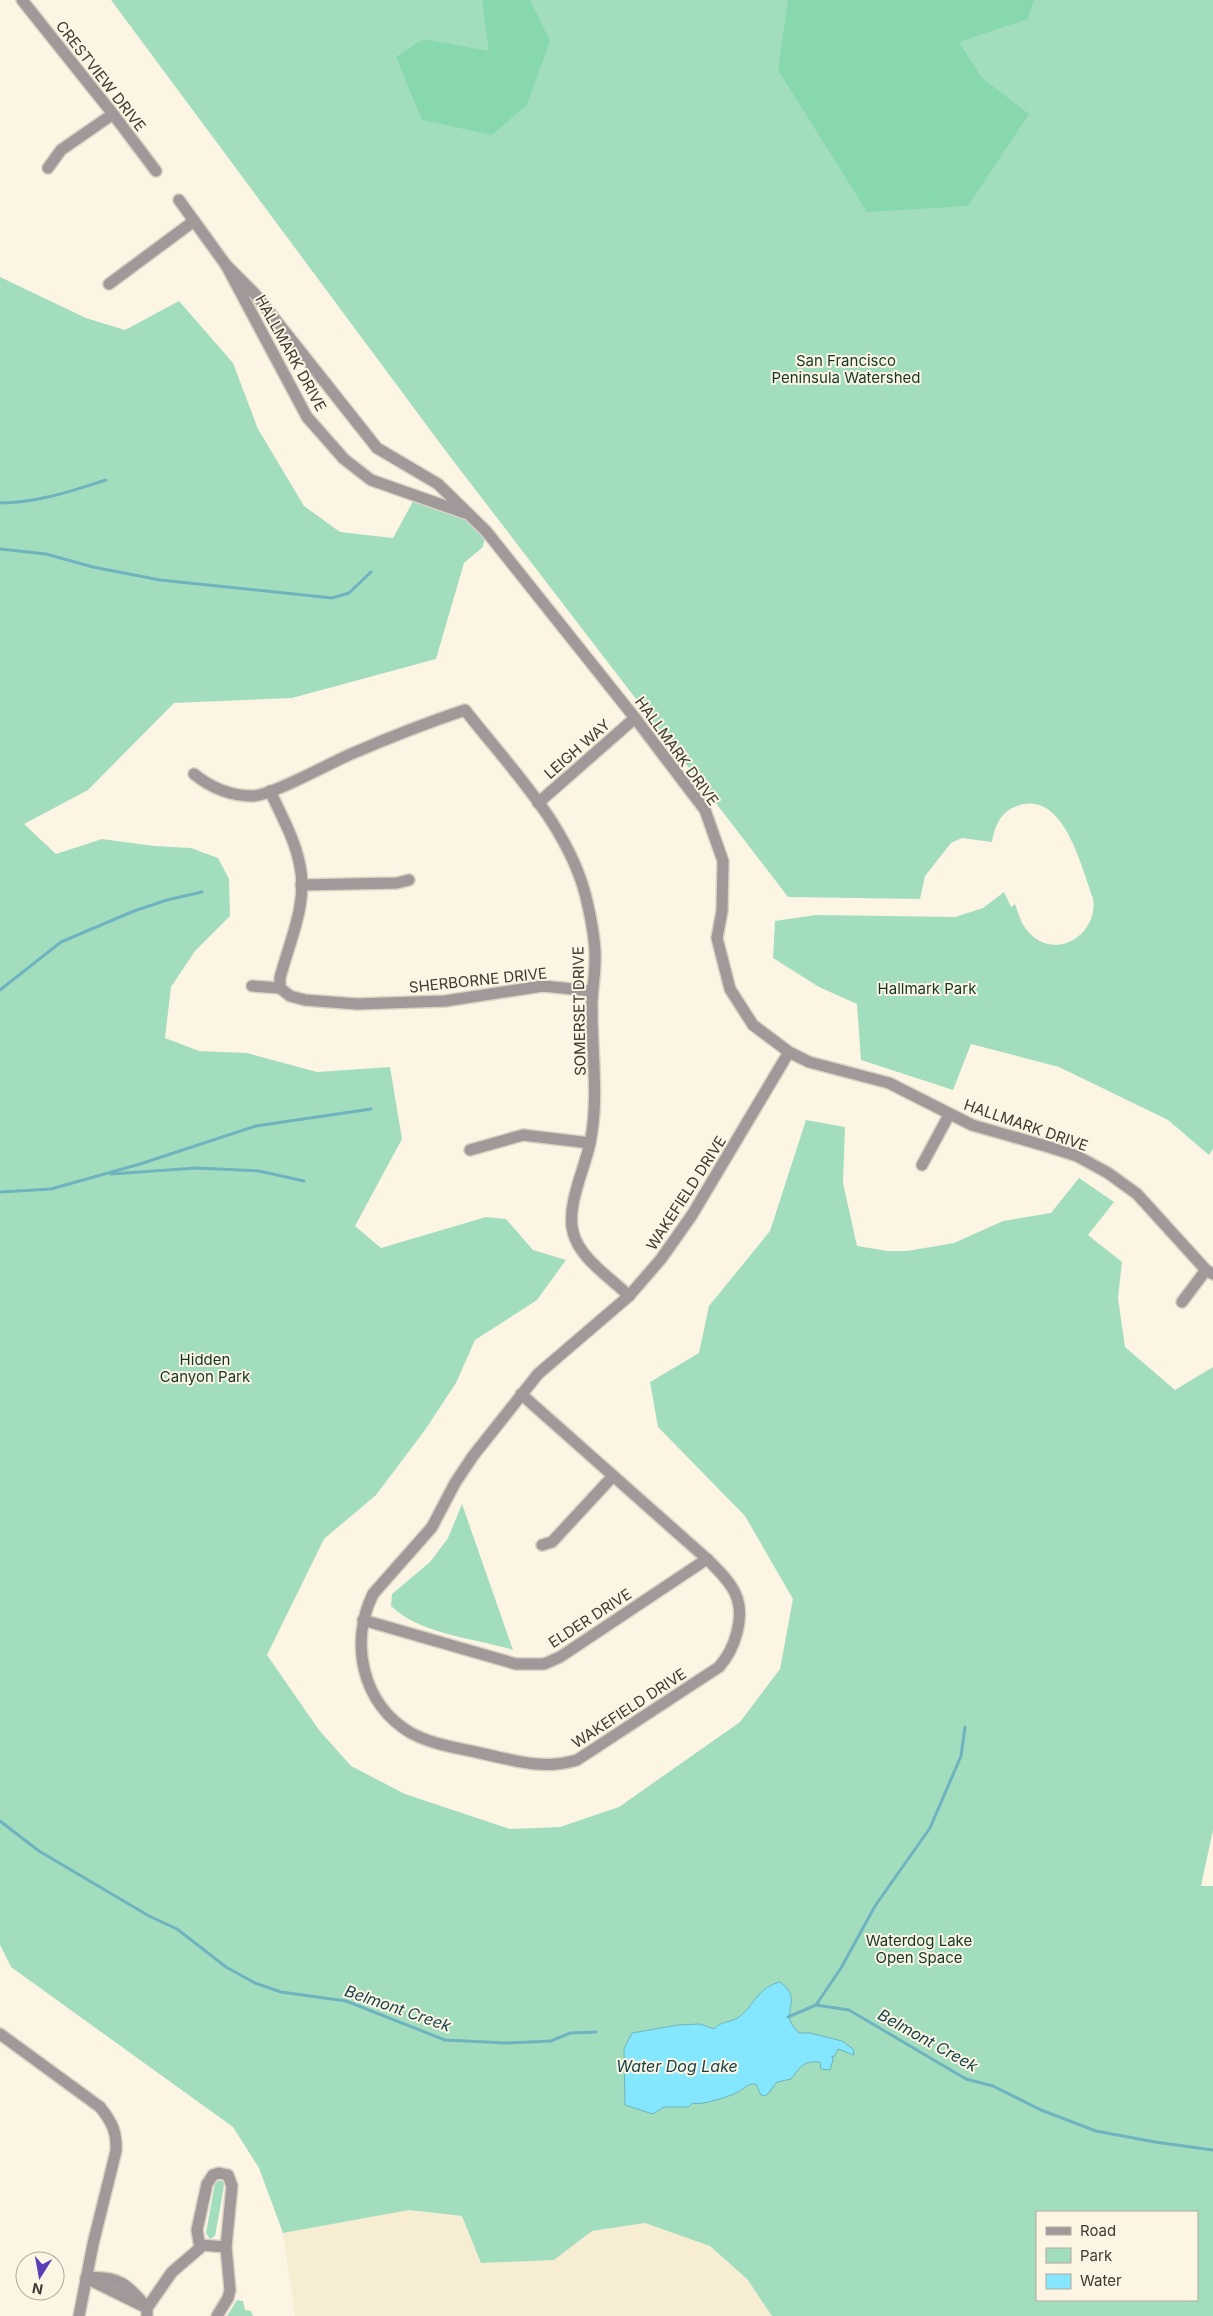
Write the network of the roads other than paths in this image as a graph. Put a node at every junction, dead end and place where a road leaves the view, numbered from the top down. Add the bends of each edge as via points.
1 (22, 0) edge
2 (114, 114) junction
3 (48, 168) dead end
4 (156, 171) dead end
5 (179, 200) dead end
6 (194, 221) junction
7 (226, 265) junction
8 (109, 284) dead end
9 (469, 514) junction
10 (635, 718) junction
11 (194, 774) dead end
12 (270, 791) junction
13 (538, 803) junction
14 (409, 880) dead end
15 (301, 884) junction
16 (252, 986) dead end
17 (280, 988) junction
18 (592, 991) junction
19 (789, 1052) junction
20 (949, 1115) junction
21 (590, 1143) junction
22 (470, 1150) dead end
23 (922, 1165) dead end
24 (1209, 1272) edge
25 (629, 1296) junction
26 (1182, 1302) dead end
27 (521, 1394) junction
28 (613, 1476) junction
29 (542, 1546) dead end
30 (707, 1559) junction
31 (363, 1620) junction
32 (0, 2034) edge
33 (201, 2245) junction
34 (226, 2247) junction
35 (86, 2278) junction
36 (147, 2312) edge
37 (79, 2316) edge
38 (217, 2316) edge

1 - 2 street, CRESTVIEW DRIVE
2 - 3 street via 61,150
2 - 4 street, CRESTVIEW DRIVE
5 - 6 street, HALLMARK DRIVE
6 - 7 street, HALLMARK DRIVE
6 - 8 street
7 - 9 street, HALLMARK DRIVE via 255,294 377,448 438,484
7 - 9 street, HALLMARK DRIVE via 308,417 344,459 371,480
9 - 10 street, HALLMARK DRIVE via 486,530
10 - 13 street, LEIGH WAY
10 - 19 street, HALLMARK DRIVE via 705,810 723,861 722,911 717,938 730,989 753,1025
11 - 12 street via 207,785 236,794 255,796
12 - 13 street, SOMERSET DRIVE via 352,754 465,710
12 - 15 street via 293,841
13 - 18 street, SOMERSET DRIVE via 574,858 583,886 595,960
14 - 15 street via 397,883
15 - 17 street via 299,910
16 - 17 street, SHERBORNE DRIVE
17 - 18 street, SHERBORNE DRIVE via 290,996 305,1000 357,1004 444,1001 543,986
18 - 21 street, SOMERSET DRIVE via 595,1087
19 - 20 street, HALLMARK DRIVE via 809,1062 889,1083
19 - 25 street, WAKEFIELD DRIVE via 692,1215 662,1259
20 - 23 street
20 - 24 street, HALLMARK DRIVE via 972,1125 1077,1156 1108,1173 1137,1194
21 - 22 street via 523,1135
21 - 25 street, SOMERSET DRIVE via 574,1199 572,1231 581,1250
24 - 26 street
25 - 27 street, WAKEFIELD DRIVE via 538,1374
27 - 28 street, WAKEFIELD DRIVE
27 - 31 street, WAKEFIELD DRIVE via 455,1483 432,1527 373,1594
28 - 29 street via 552,1542
28 - 30 street, WAKEFIELD DRIVE
30 - 31 street, ELDER DRIVE via 560,1657 544,1664 516,1664
30 - 31 street, WAKEFIELD DRIVE via 722,1573 735,1593 739,1608 735,1639 726,1660 710,1674 577,1760 561,1765 530,1764 432,1742 396,1722 381,1707 366,1676 361,1647
32 - 35 street via 100,2107 112,2121 117,2136 116,2151
33 - 34 street
33 - 34 street via 198,2230 207,2184 213,2175 219,2173 228,2176 232,2186
33 - 36 street via 172,2272
34 - 38 street via 230,2294
35 - 36 street via 108,2277 115,2280 134,2291
35 - 37 street

